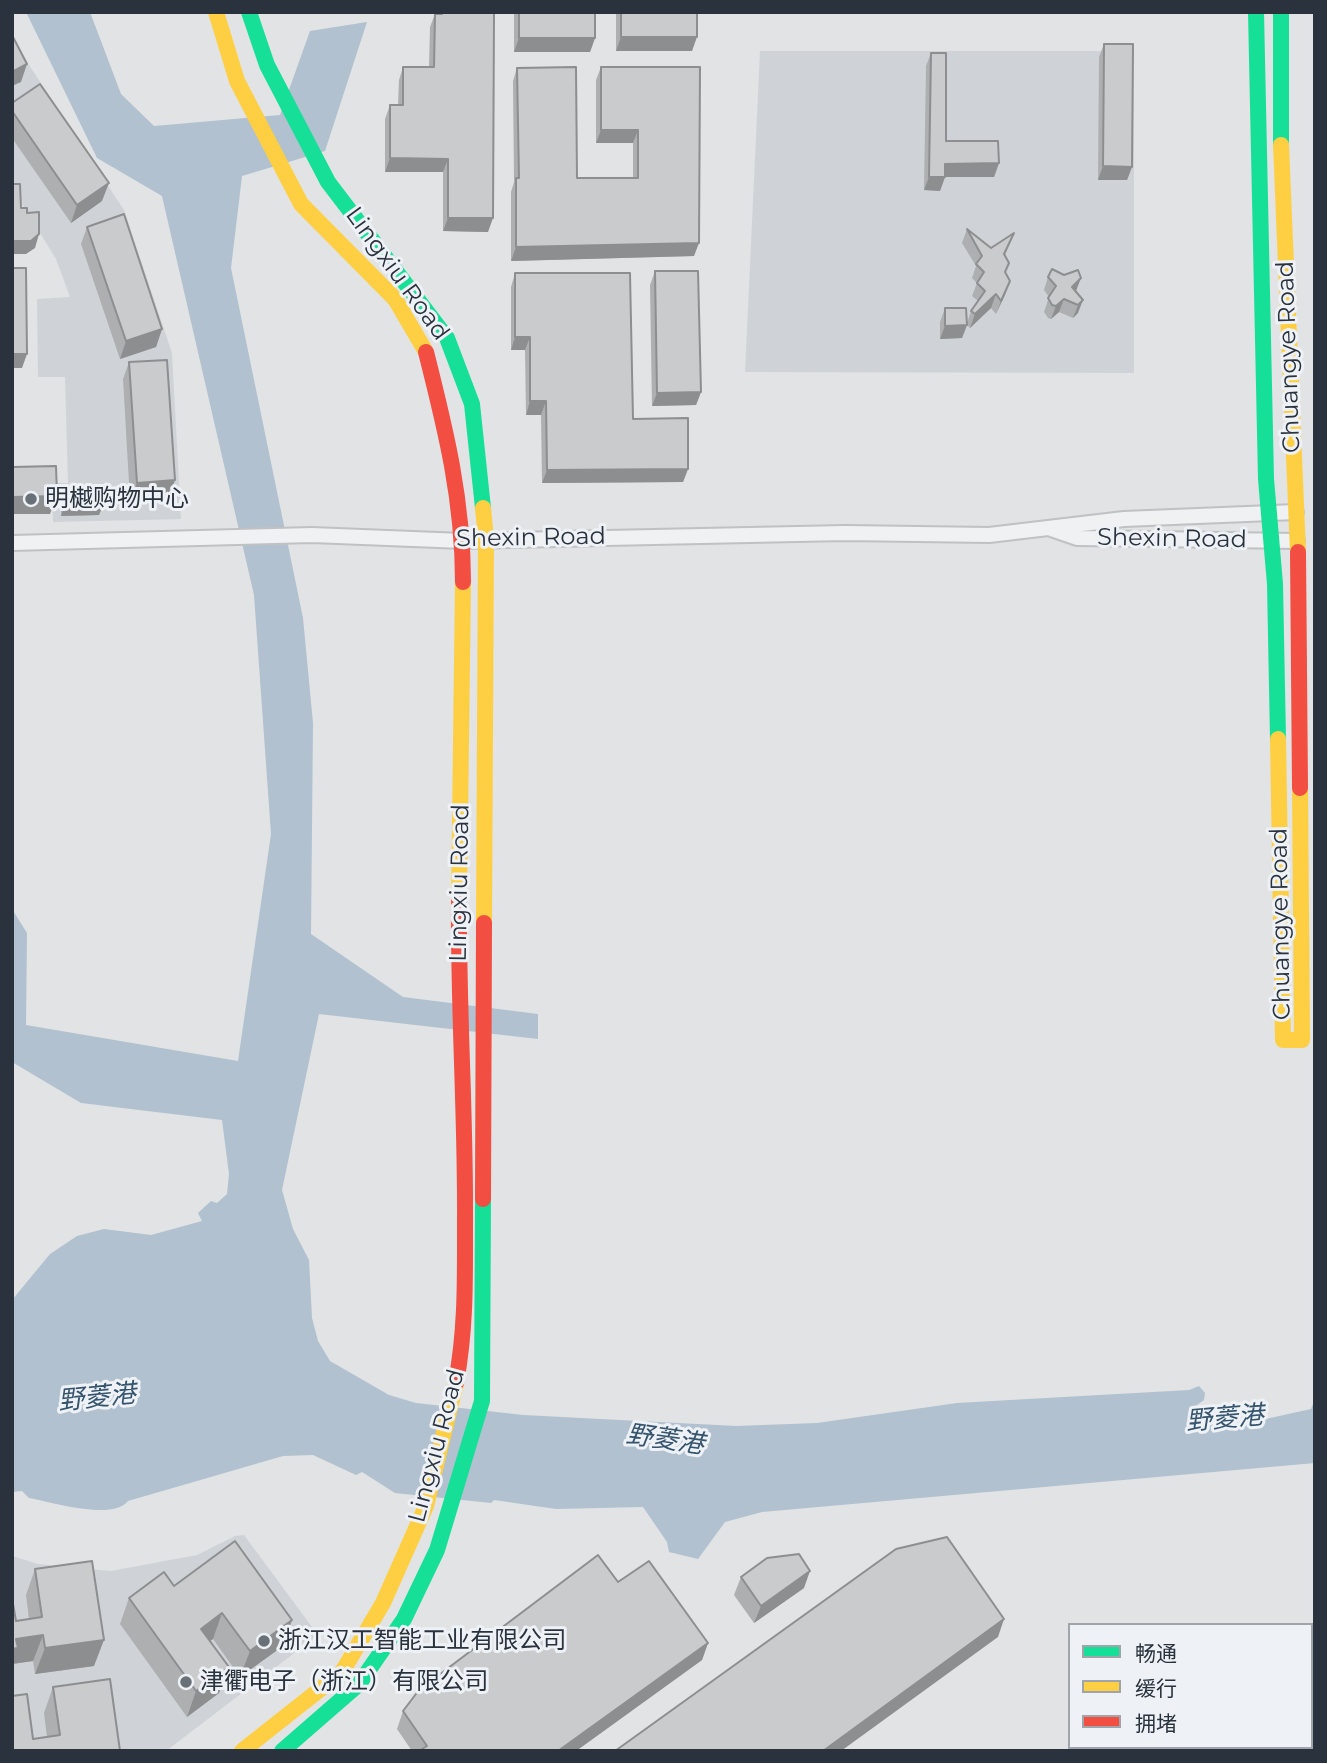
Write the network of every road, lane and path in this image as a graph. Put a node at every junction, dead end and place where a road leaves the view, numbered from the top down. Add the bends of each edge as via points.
1 (216, 12) edge
2 (249, 12) edge
3 (1256, 12) edge
4 (1281, 12) edge
5 (1268, 512) junction
6 (1296, 512) junction
7 (1049, 529) junction
8 (486, 539) junction
9 (463, 541) junction
10 (1271, 541) junction
11 (1297, 541) junction
12 (12, 542) edge
13 (242, 1751) edge
14 (282, 1751) edge

1 - 9 street, Lingxiu Road via 237,81 302,204 395,299 425,350 452,452
2 - 8 street, Lingxiu Road via 267,65 328,182 447,338 472,404
3 - 5 street, Chuangye Road
4 - 6 street, Chuangye Road via 1281,158
5 - 6 street, Shexin Road
5 - 7 street, Shexin Road via 1111,520
5 - 10 street, Chuangye Road
6 - 11 street, Chuangye Road
7 - 8 street, Shexin Road via 989,535
7 - 10 street, Shexin Road via 1077,538
8 - 9 street, Shexin Road
8 - 14 street, Lingxiu Road via 482,1401 454,1511 411,1609 358,1685
9 - 12 street, Shexin Road via 312,535
9 - 13 street, Lingxiu Road via 458,977 466,1115 465,1332 425,1506 383,1603 342,1672
10 - 11 street, Shexin Road
10 - 11 street, Chuangye Road via 1283,1040 1302,1040

